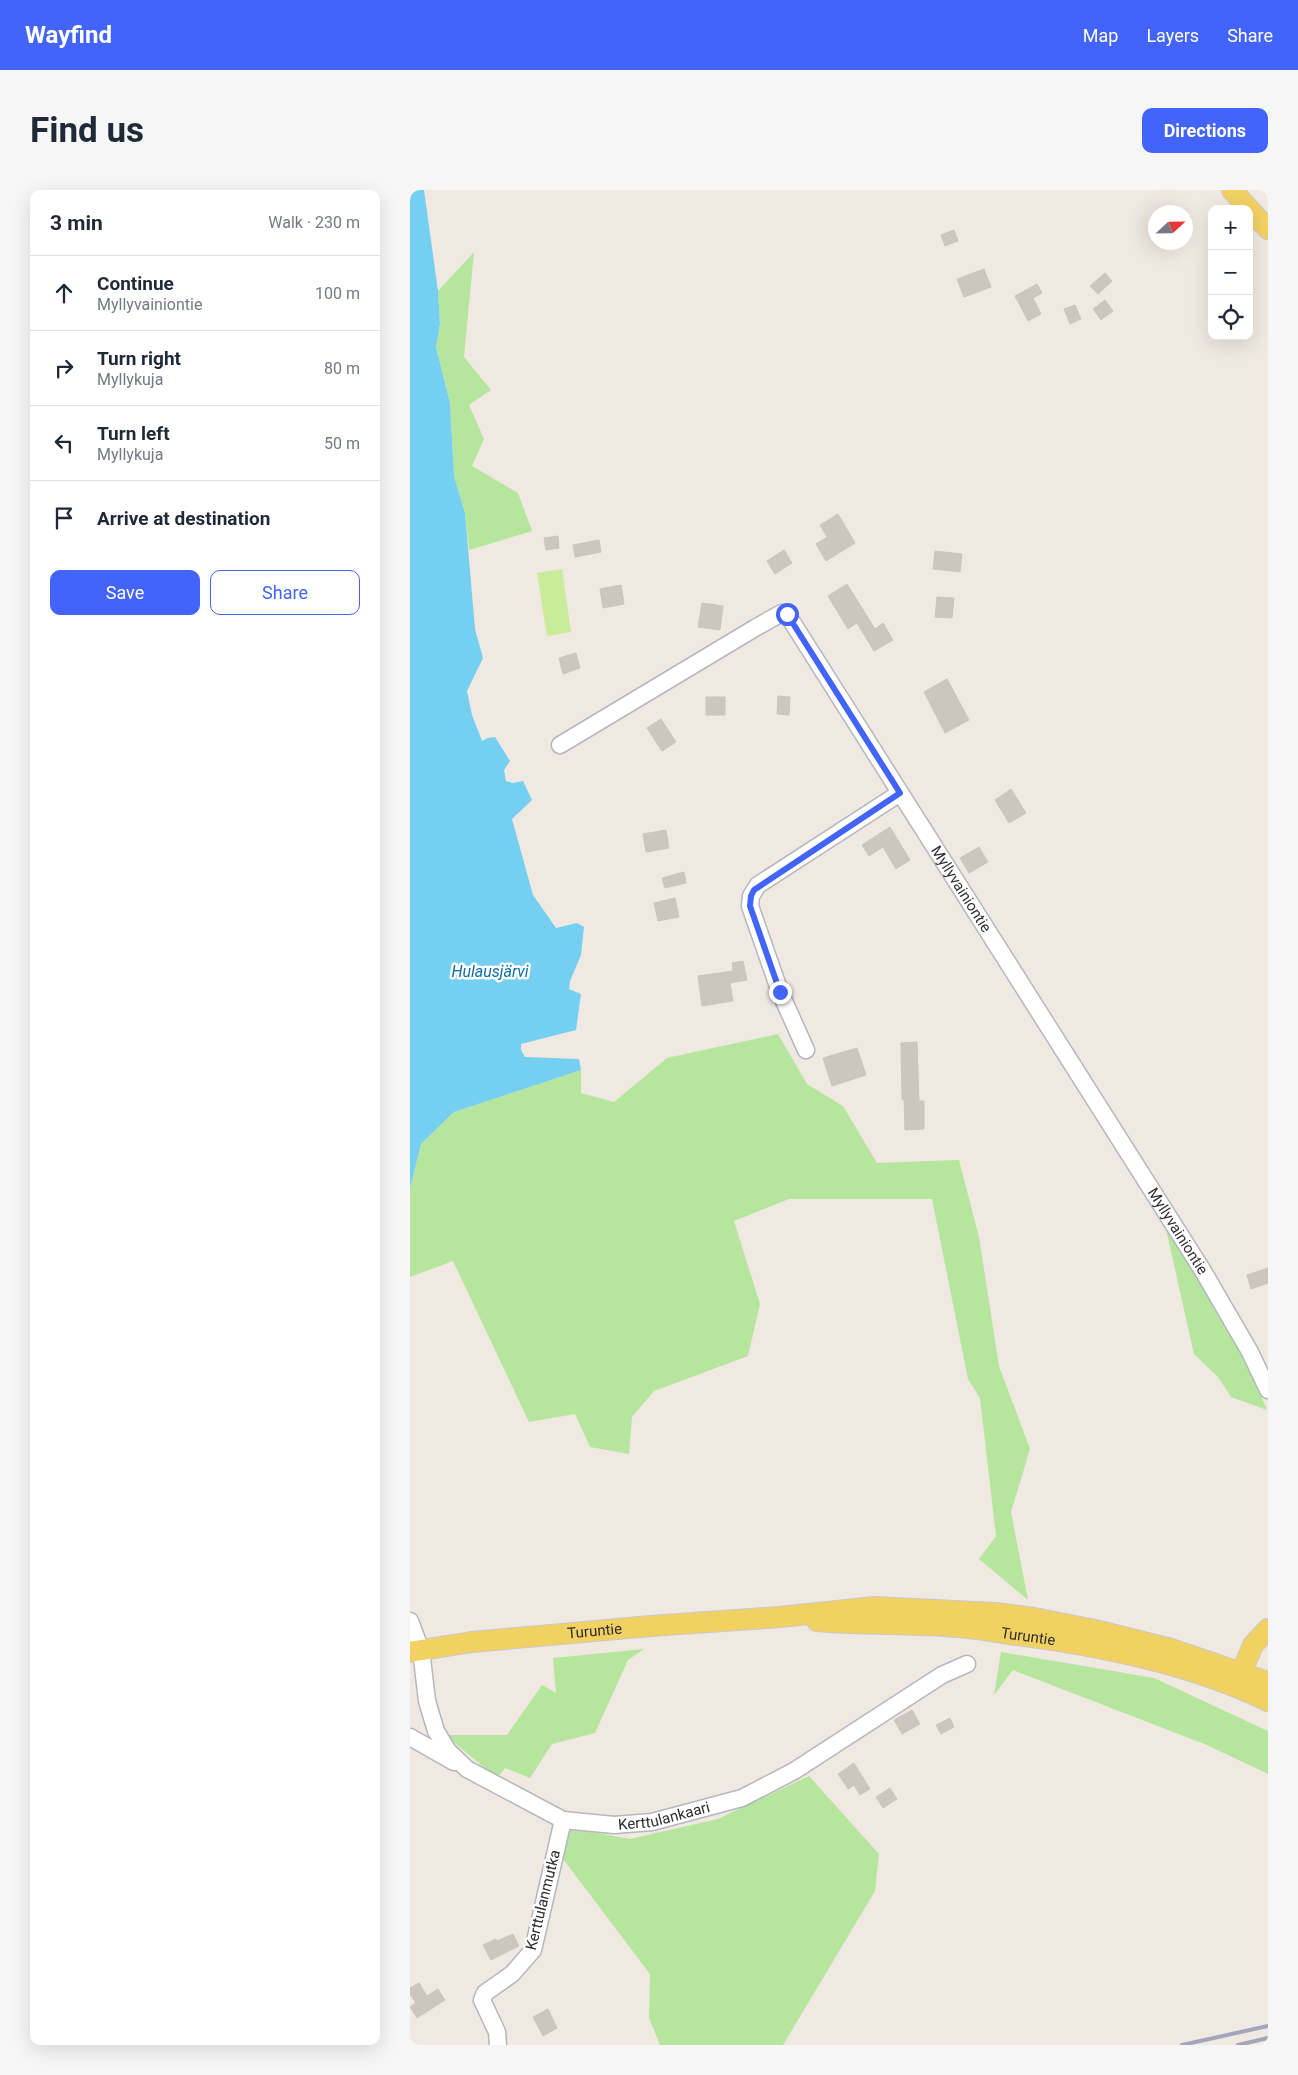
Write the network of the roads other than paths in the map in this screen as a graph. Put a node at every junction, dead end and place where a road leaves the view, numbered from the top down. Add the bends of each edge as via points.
1 (1232, 190) edge
2 (1245, 205) edge
3 (1253, 213) edge
4 (1268, 230) edge
5 (560, 745) dead end
6 (900, 793) junction
7 (806, 1050) dead end
8 (1268, 1390) edge
9 (410, 1620) edge
10 (1268, 1629) edge
11 (415, 1651) edge
12 (967, 1664) dead end
13 (1239, 1679) junction
14 (1268, 1682) edge
15 (1268, 1700) edge
16 (410, 1737) edge
17 (467, 1769) junction
18 (563, 1820) junction
19 (498, 2045) edge

1 - 2 main road
3 - 4 main road
5 - 6 street, Myllyvainiontie via 782,613 791,619
6 - 7 street via 758,886 751,896 750,906 780,992
6 - 8 street, Myllyvainiontie via 1203,1271
9 - 11 street, Kerttulankaari
10 - 13 main road via 1254,1644
11 - 13 main road, Turuntie via 472,1642 780,1617 875,1606 995,1613 1095,1630 1171,1649
11 - 17 street, Kerttulankaari via 436,1731 448,1751
12 - 18 street, Kerttulankaari via 942,1675 794,1771 742,1798 652,1822 614,1825
13 - 14 main road, Turuntie
13 - 15 main road, Turuntie
16 - 17 street
17 - 18 street, Kerttulankaari
18 - 19 street, Kerttulanmutka via 534,1950 512,1974 485,1993 482,2000 497,2032

